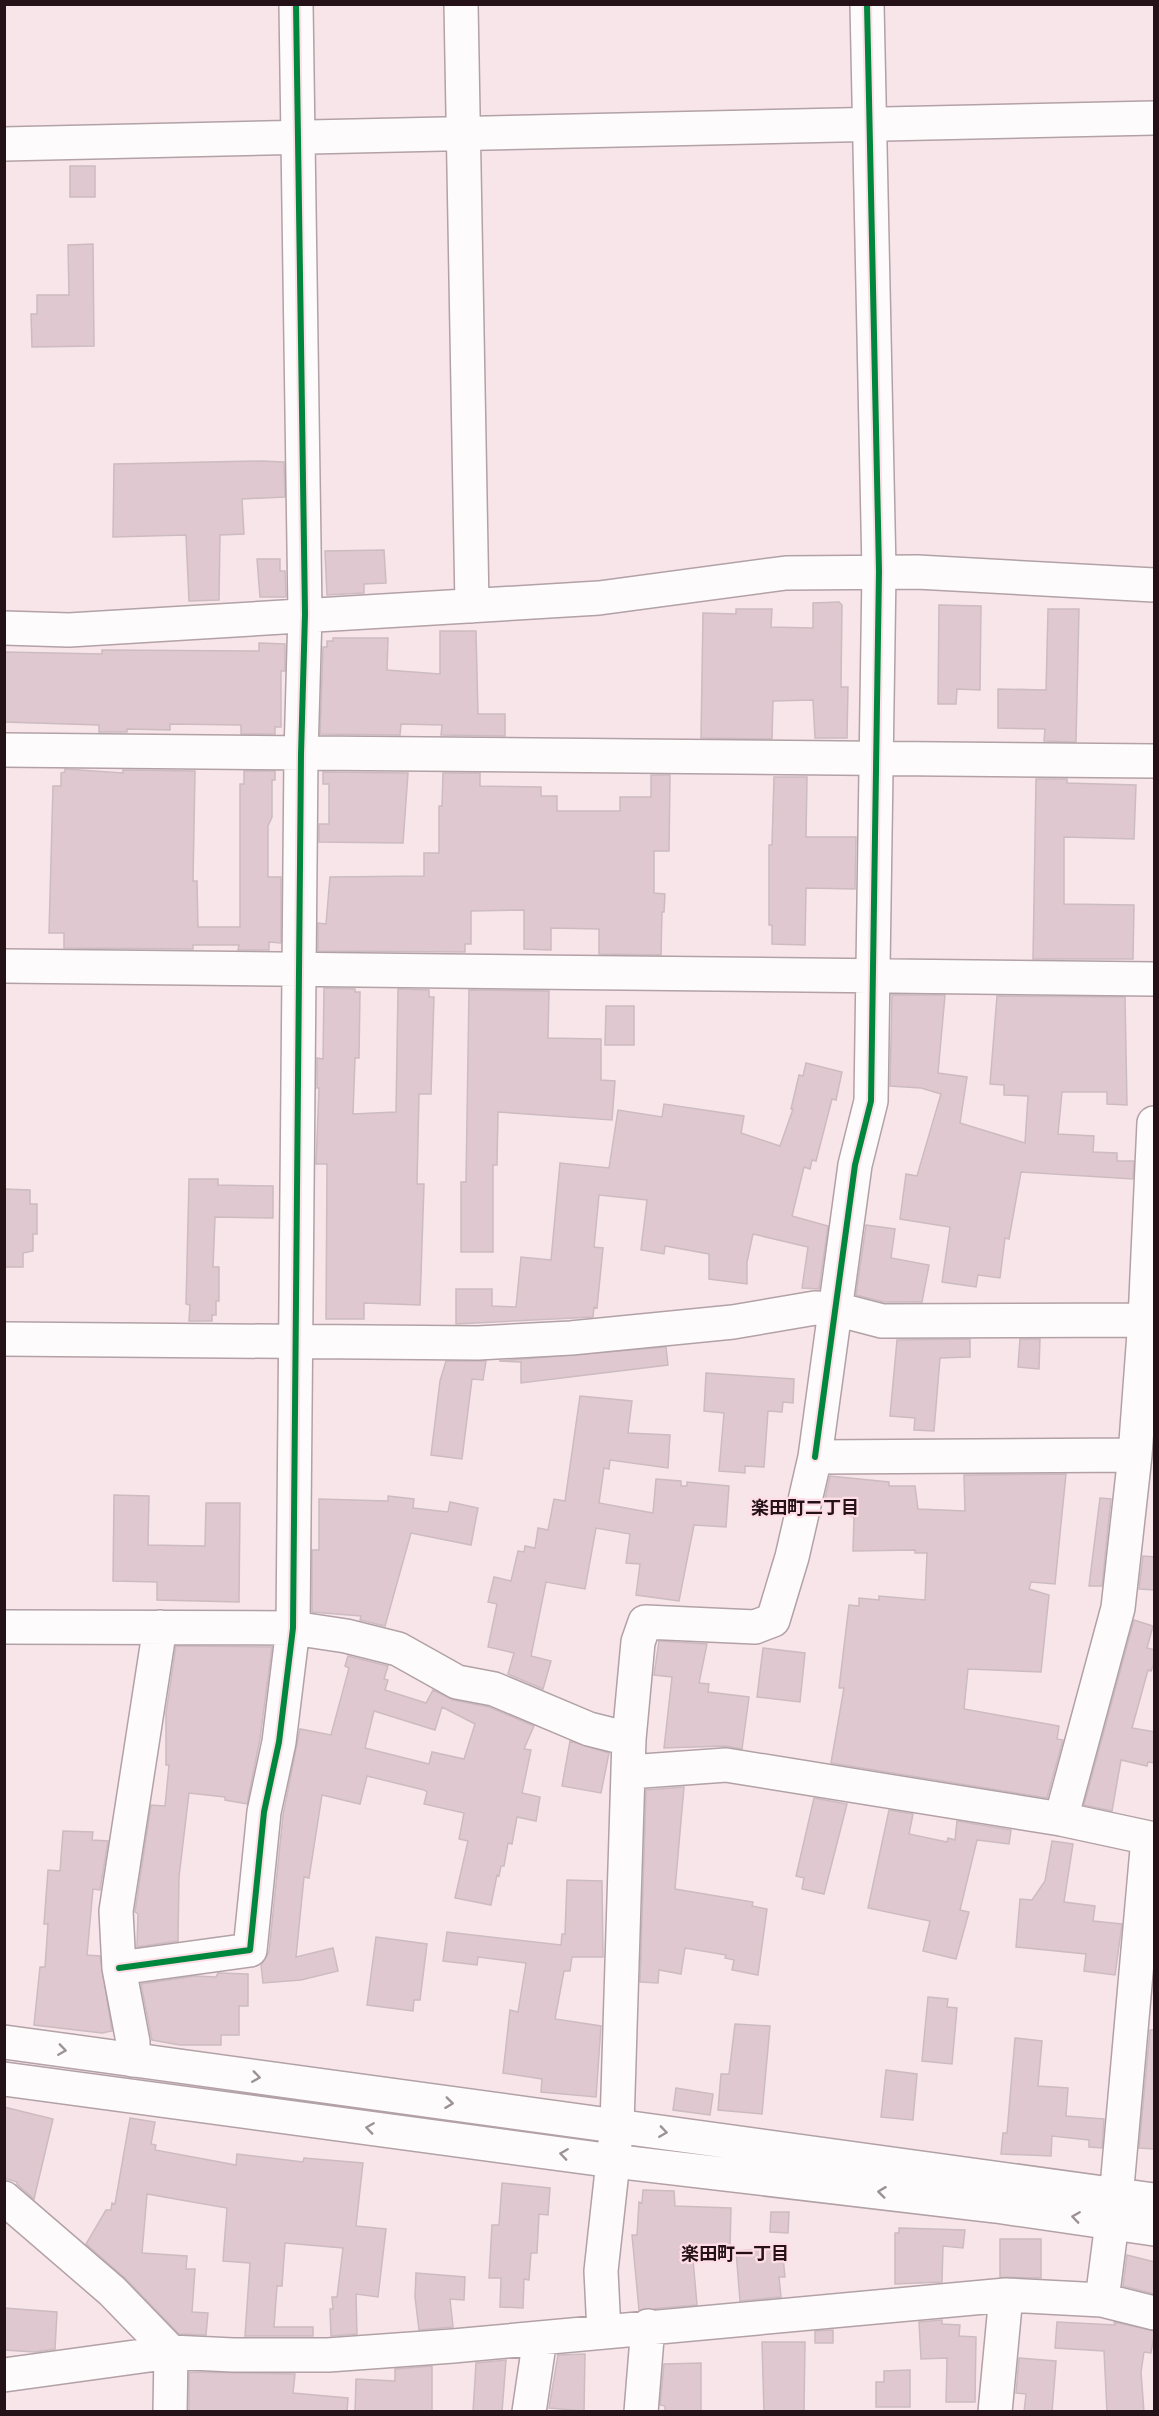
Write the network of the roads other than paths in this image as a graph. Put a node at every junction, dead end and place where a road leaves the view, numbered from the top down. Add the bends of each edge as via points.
1 (296, 4) edge
2 (461, 4) edge
3 (867, 4) edge
4 (1155, 118) edge
5 (870, 124) junction
6 (463, 133) junction
7 (297, 136) junction
8 (4, 144) edge
9 (879, 571) junction
10 (1155, 585) edge
11 (472, 606) junction
12 (305, 614) junction
13 (4, 628) edge
14 (4, 750) edge
15 (301, 754) junction
16 (877, 758) junction
17 (1155, 761) edge
18 (4, 966) edge
19 (300, 968) junction
20 (874, 976) junction
21 (1155, 979) edge
22 (1155, 1123) edge
23 (836, 1309) junction
24 (1150, 1320) edge
25 (4, 1339) edge
26 (296, 1342) junction
27 (1135, 1455) junction
28 (815, 1457) junction
29 (4, 1627) edge
30 (160, 1627) junction
31 (293, 1628) junction
32 (629, 1739) junction
33 (629, 1772) junction
34 (1061, 1819) junction
35 (1151, 1838) edge
36 (118, 1968) junction
37 (4, 2042) edge
38 (133, 2060) junction
39 (4, 2079) edge
40 (617, 2125) junction
41 (613, 2161) junction
42 (4, 2198) edge
43 (1155, 2200) edge
44 (1114, 2209) junction
45 (1155, 2229) edge
46 (1006, 2295) junction
47 (1102, 2300) junction
48 (1155, 2313) edge
49 (648, 2326) junction
50 (604, 2332) junction
51 (540, 2338) junction
52 (171, 2352) junction
53 (4, 2374) edge
54 (170, 2412) edge
55 (529, 2412) edge
56 (641, 2412) edge
57 (995, 2412) edge

1 - 7 street
2 - 6 street
3 - 5 street
4 - 5 street
5 - 6 street
5 - 9 street
6 - 7 street
6 - 11 street
7 - 8 street
7 - 12 street
9 - 10 street
9 - 11 street via 786,573 598,598
9 - 16 street
11 - 12 street
12 - 13 street via 69,630
12 - 15 street
14 - 15 street
15 - 16 street
15 - 19 street
16 - 17 street
16 - 20 street
18 - 19 street
19 - 20 street
19 - 26 street
20 - 21 street
20 - 23 street via 871,1101 855,1165
22 - 24 street
23 - 24 street via 882,1321
23 - 26 street via 815,1308 733,1322 571,1338 478,1343
23 - 28 street
24 - 27 street
25 - 26 street
26 - 31 street
27 - 28 street
27 - 34 street via 1118,1608
28 - 32 street via 773,1620 755,1626 645,1622 638,1642
29 - 30 street
30 - 31 street
30 - 36 street via 117,1911
31 - 32 street via 398,1649 457,1682 494,1689 589,1729
31 - 36 street via 279,1742 264,1812 250,1950
32 - 33 street
33 - 34 street via 726,1765
33 - 40 street
34 - 35 street
35 - 44 street
36 - 38 street
37 -> 38 street
38 -> 40 street
41 -> 39 street
40 - 41 street
40 -> 44 street
44 -> 41 street via 996,2205
41 - 50 street via 601,2271
42 - 52 street via 112,2291
43 - 44 street
44 - 45 street
44 - 47 street
46 - 47 street
46 - 49 street
46 - 57 street
47 - 48 street
49 - 50 street
49 - 56 street
50 - 51 street
51 - 52 street via 328,2355
51 - 55 street
52 - 53 street
52 - 54 street

